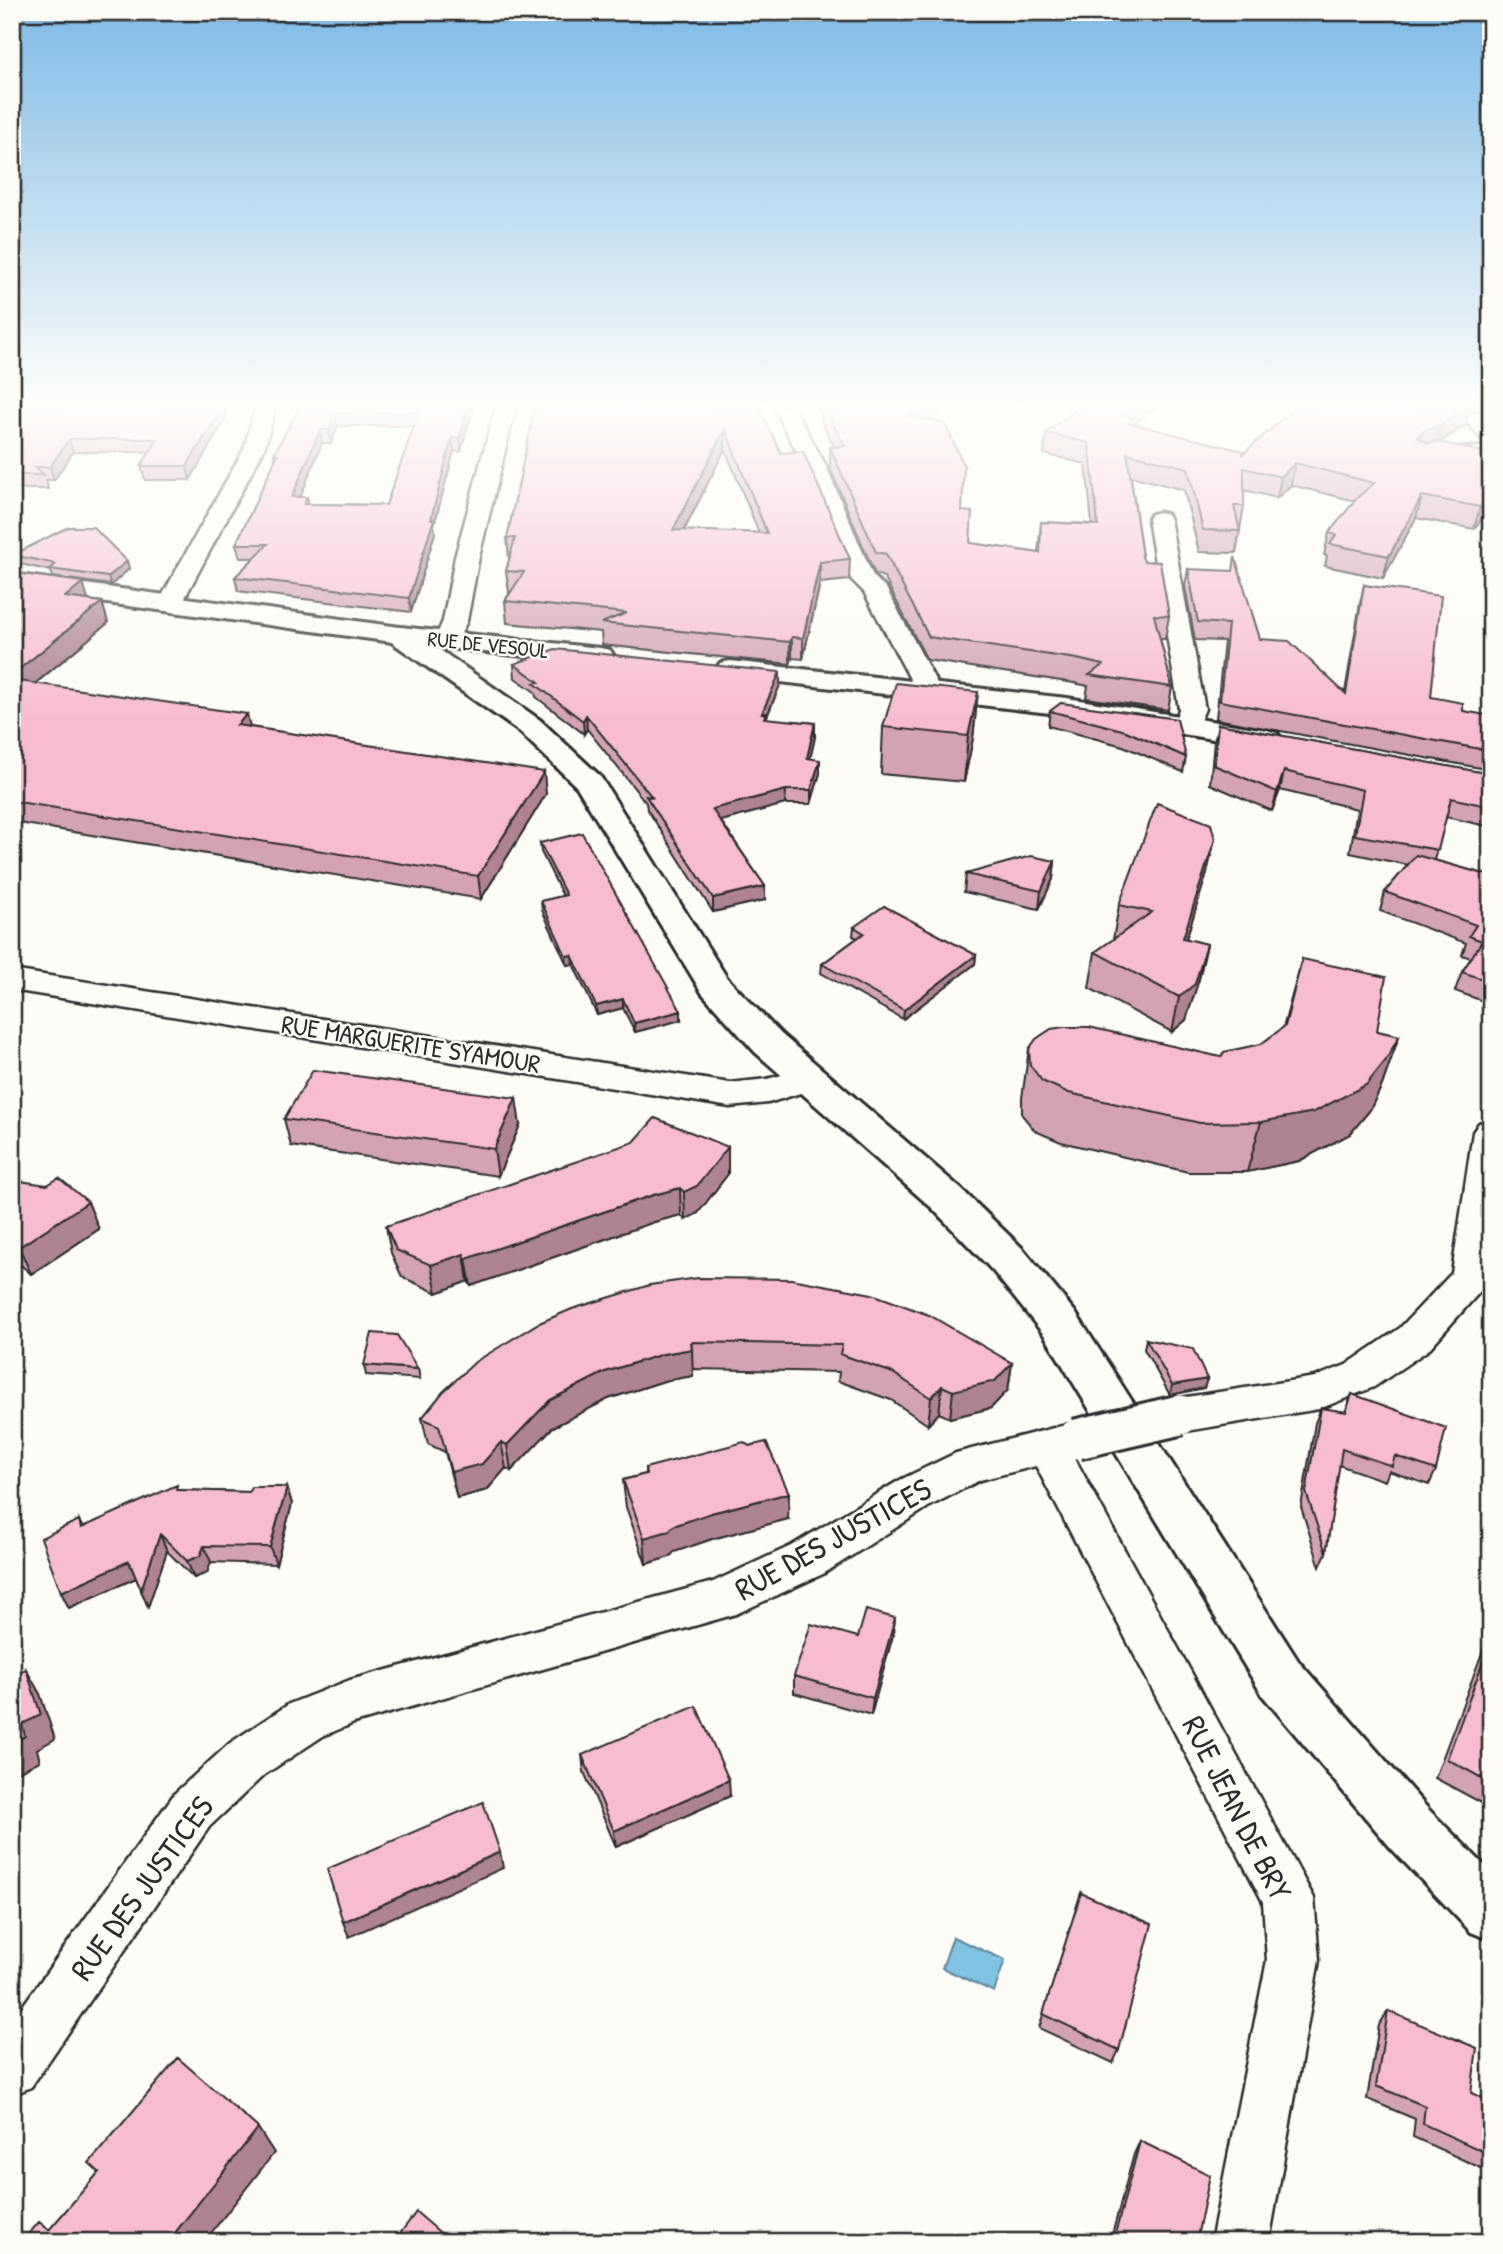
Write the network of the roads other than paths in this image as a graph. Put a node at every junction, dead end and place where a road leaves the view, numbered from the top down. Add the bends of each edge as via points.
1 (220, 511) edge
2 (479, 511) edge
3 (834, 511) edge
4 (1158, 519) dead end
5 (12, 582) edge
6 (170, 603) junction
7 (440, 650) junction
8 (625, 659) edge
9 (708, 667) edge
10 (927, 690) junction
11 (1187, 724) junction
12 (1295, 744) edge
13 (12, 980) edge
14 (808, 1079) junction
15 (1491, 1132) edge
16 (1061, 1442) junction
17 (1491, 1912) edge
18 (12, 2068) edge
19 (1240, 2242) edge

1 - 6 street
2 - 7 street via 455,621
3 - 10 street via 863,579 874,588
4 - 11 street via 1192,709
5 - 6 street, RUE DE VESOUL
6 - 7 street, RUE DE VESOUL via 400,635
7 - 8 street, RUE DE VESOUL
7 - 14 street via 589,782 714,985
9 - 10 street
10 - 11 street
11 - 12 street
13 - 14 street, RUE MARGUERITE SYAMOUR via 730,1095 768,1091
14 - 17 street via 946,1198 1008,1260 1060,1324 1282,1679 1410,1829
15 - 16 street, RUE DES JUSTICES, bridge via 1470,1278 1414,1339 1360,1376 1319,1393 1180,1415
16 - 18 street, RUE DES JUSTICES via 971,1465 915,1493 807,1560 720,1600 350,1702 306,1720 247,1759 192,1810
16 - 19 street, RUE JEAN DE BRY via 1288,1898 1293,1959

